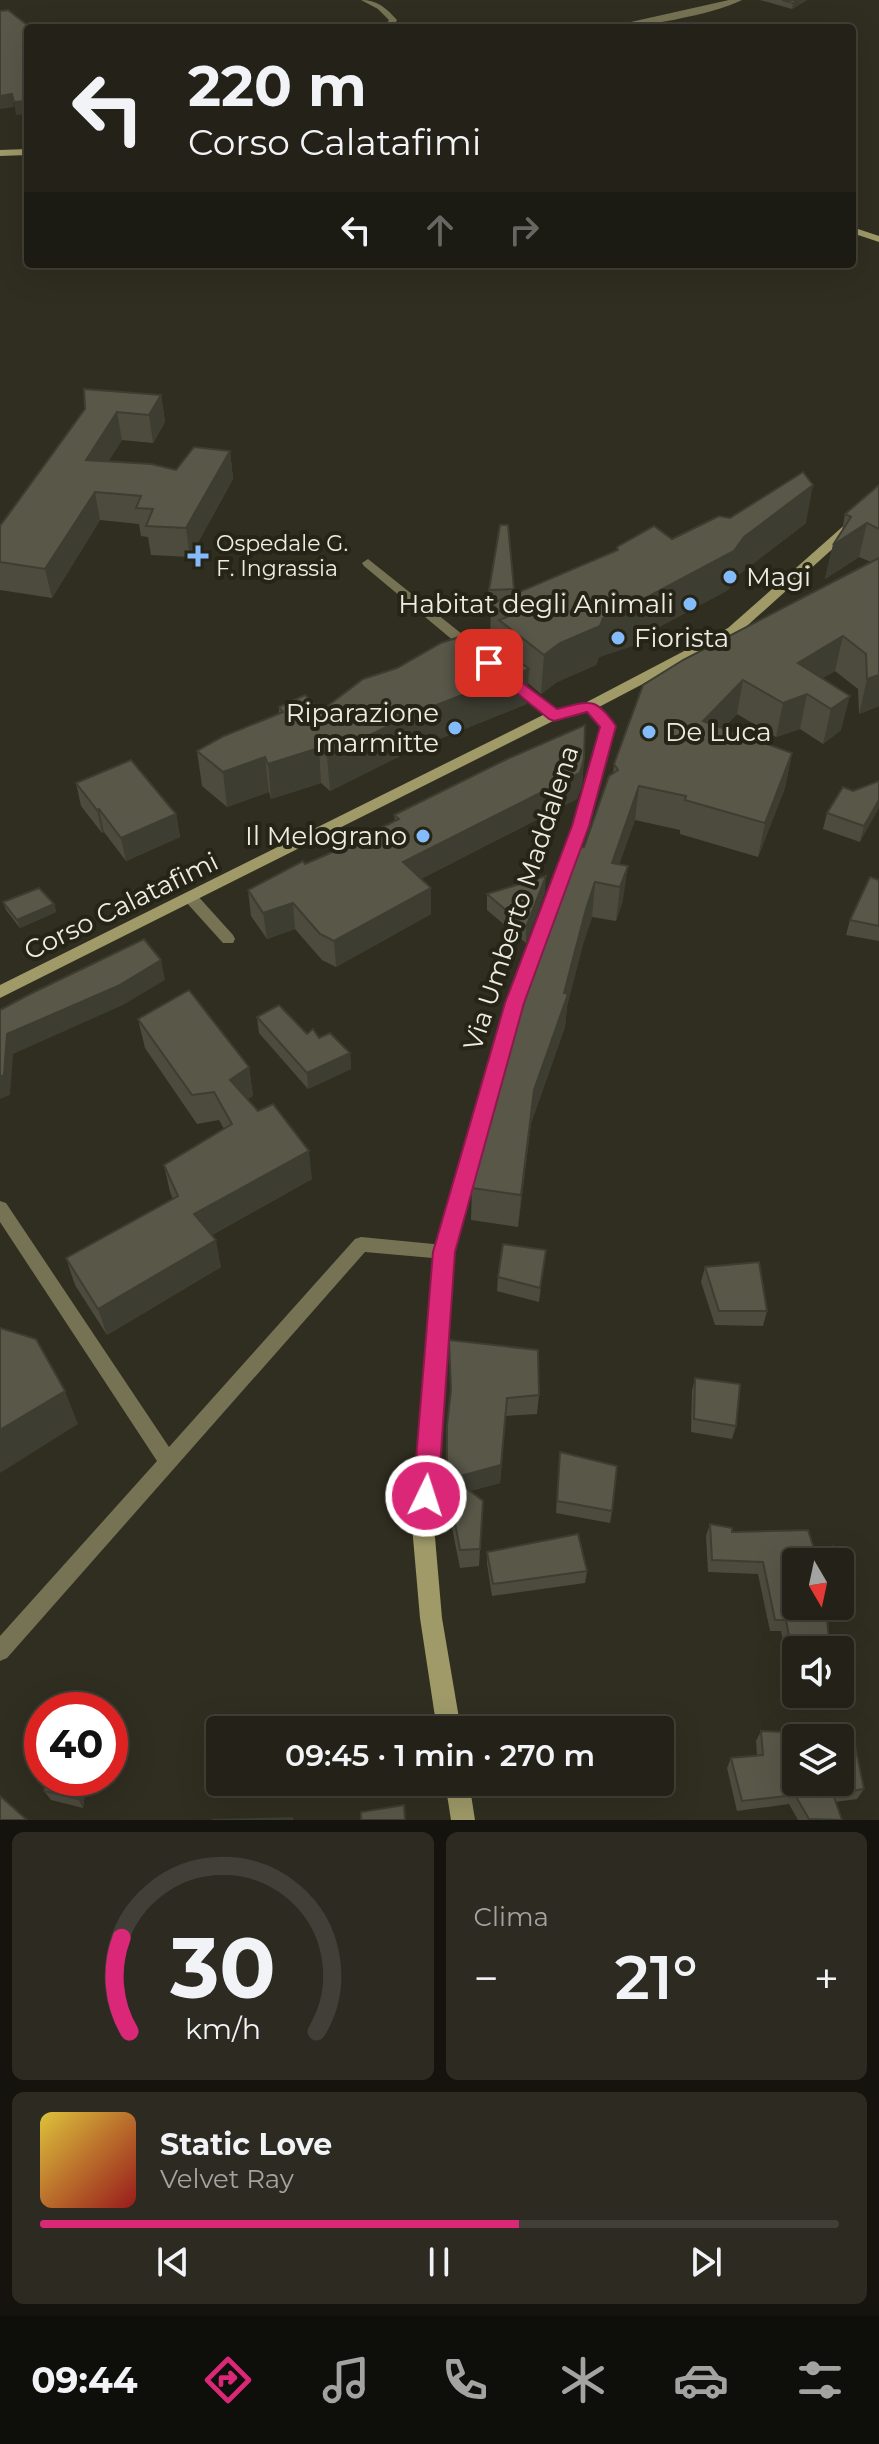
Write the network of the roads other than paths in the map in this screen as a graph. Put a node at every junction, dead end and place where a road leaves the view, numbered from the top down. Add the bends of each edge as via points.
1 (365, 0) edge
2 (738, 0) edge
3 (390, 24) edge
4 (632, 24) edge
5 (24, 152) edge
6 (0, 153) edge
7 (856, 231) edge
8 (879, 239) edge
9 (879, 501) edge
10 (368, 563) dead end
11 (590, 706) junction
12 (554, 715) junction
13 (191, 898) junction
14 (228, 939) dead end
15 (0, 992) edge
16 (0, 1208) edge
17 (444, 1252) junction
18 (168, 1462) junction
19 (0, 1651) edge
20 (447, 1716) edge
21 (459, 1796) edge
22 (463, 1820) edge

1 - 3 street via 381,7 393,20
2 - 4 street
5 - 6 main road
7 - 8 main road
9 - 11 main road, Corso Calatafimi via 733,631
10 - 12 street
11 - 12 main road, Corso Calatafimi
11 - 17 main road, Via Umberto Maddalena via 608,726 581,826 514,1003
12 - 13 main road, Corso Calatafimi
13 - 14 lane
13 - 15 main road, Corso Calatafimi
16 - 18 lane
17 - 18 lane via 361,1244
17 - 20 main road, Via Umberto Maddalena via 423,1526
18 - 19 lane
21 - 22 main road

